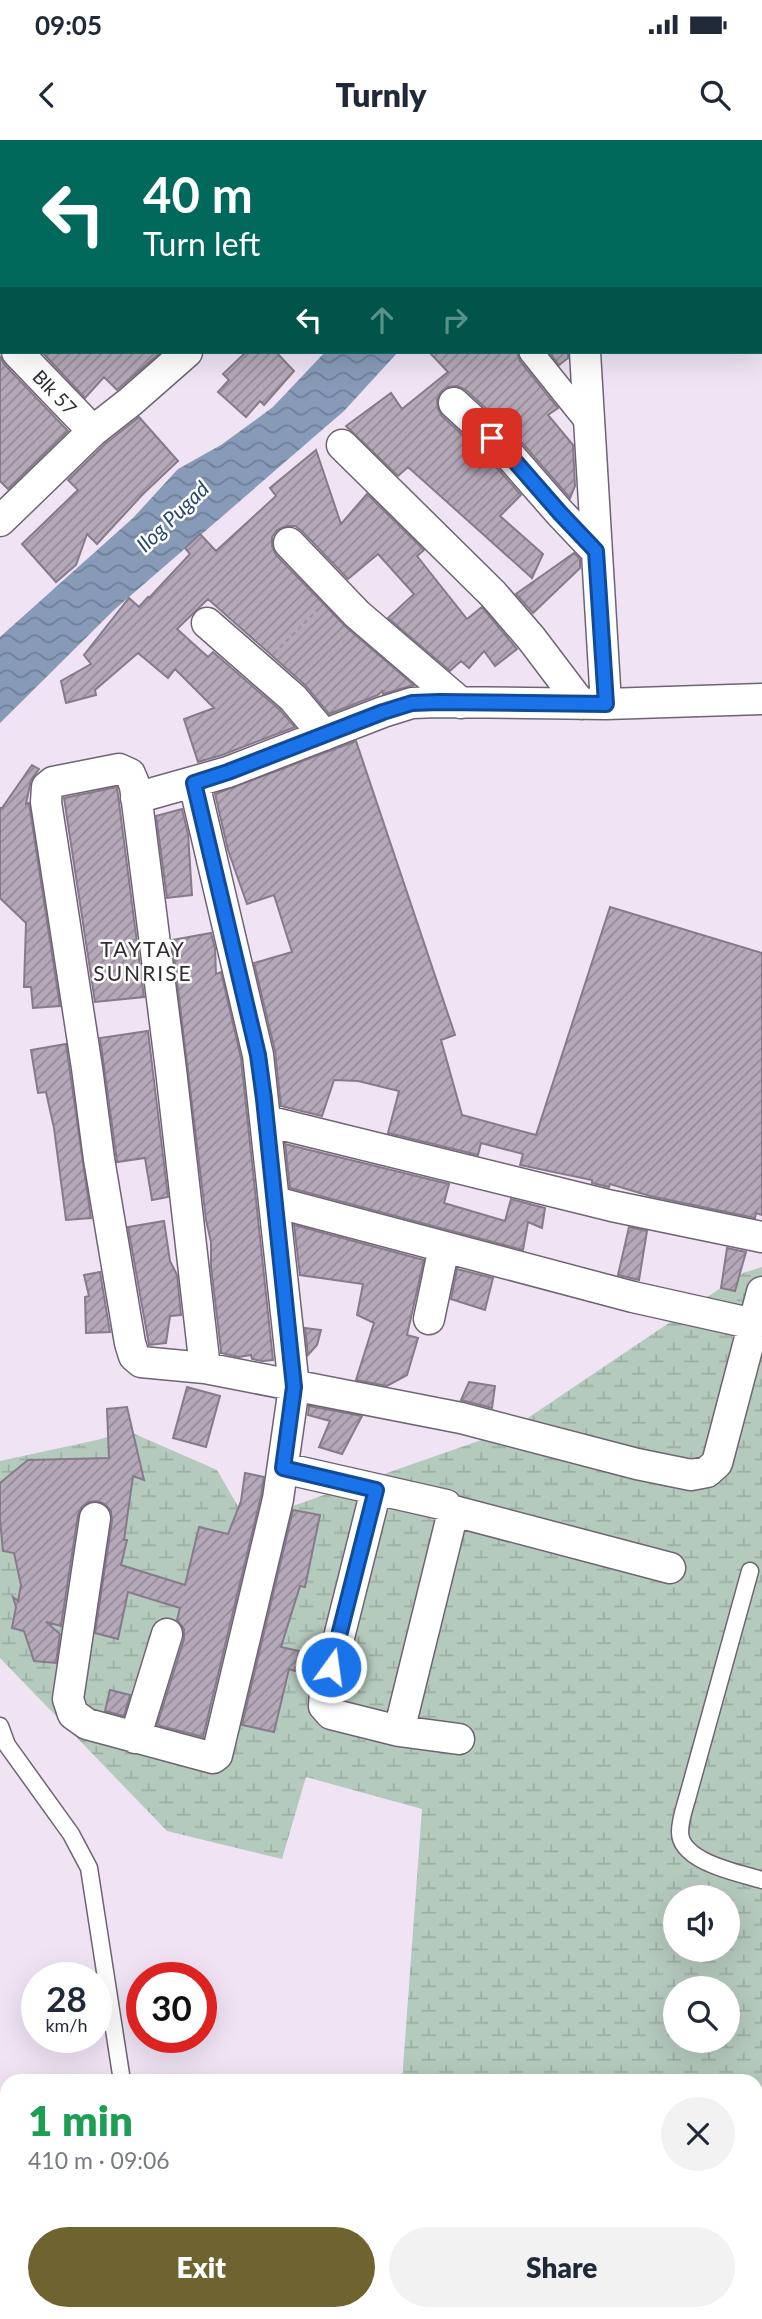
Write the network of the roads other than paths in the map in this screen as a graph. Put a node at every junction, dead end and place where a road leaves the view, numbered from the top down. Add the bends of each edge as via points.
1 (19, 354) edge
2 (533, 354) edge
3 (585, 354) edge
4 (166, 358) edge
5 (454, 403) dead end
6 (588, 423) junction
7 (93, 431) junction
8 (342, 445) dead end
9 (4, 509) edge
10 (289, 543) dead end
11 (596, 551) junction
12 (207, 623) dead end
13 (762, 699) edge
14 (461, 703) junction
15 (593, 704) junction
16 (324, 735) junction
17 (194, 783) junction
18 (136, 798) junction
19 (267, 1121) junction
20 (275, 1202) junction
21 (762, 1237) edge
22 (444, 1247) junction
23 (762, 1292) edge
24 (429, 1319) dead end
25 (754, 1324) junction
26 (205, 1368) junction
27 (294, 1387) junction
28 (283, 1468) junction
29 (376, 1490) junction
30 (450, 1510) junction
31 (95, 1518) dead end
32 (670, 1568) dead end
33 (750, 1571) dead end
34 (167, 1634) dead end
35 (0, 1726) edge
36 (399, 1731) junction
37 (135, 1738) junction
38 (459, 1739) dead end
39 (762, 1880) edge
40 (121, 2074) edge

1 - 7 street, Blk 57
2 - 6 street
3 - 6 street
4 - 7 street
5 - 11 street via 505,450
6 - 11 street
7 - 9 street
8 - 15 street via 493,594
10 - 14 street via 357,614
11 - 15 street
12 - 16 street via 292,698
13 - 15 street
14 - 15 street
14 - 16 street via 412,703
16 - 17 street
17 - 18 street
17 - 19 street via 258,1055
18 - 26 street
18 - 26 street via 130,774 119,769 53,782 45,794 130,1343 141,1362
19 - 20 street
19 - 21 street via 612,1206
20 - 22 street
20 - 27 street
22 - 24 street
22 - 25 street
23 - 25 street
25 - 27 street via 717,1463 707,1472 691,1475 461,1418
26 - 27 street
27 - 28 street
28 - 29 street
28 - 37 street via 217,1755 209,1759
29 - 30 street via 446,1505
29 - 36 street via 324,1706 331,1714
30 - 32 street
30 - 36 street
31 - 37 street via 68,1699 73,1714 87,1724
33 - 39 lane via 680,1834 685,1847 699,1859
34 - 37 street
35 - 40 lane via 89,1868
36 - 38 street

